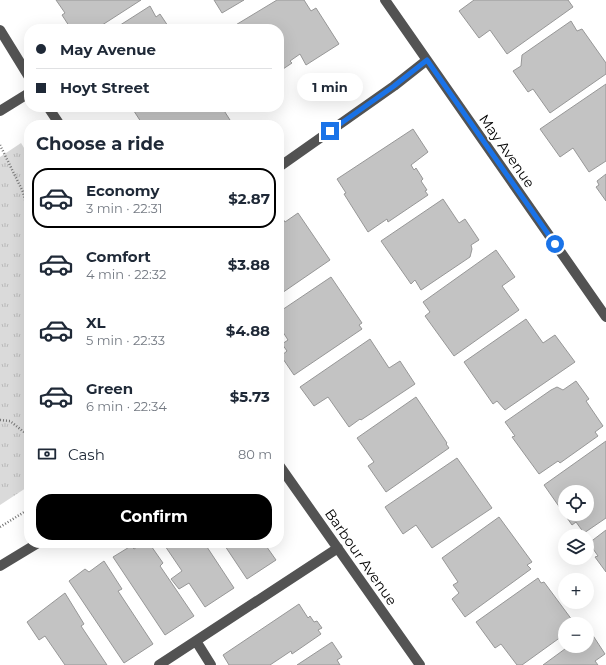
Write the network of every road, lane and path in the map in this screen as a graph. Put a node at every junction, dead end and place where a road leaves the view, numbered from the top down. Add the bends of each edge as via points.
1 (385, 0) edge
2 (0, 30) edge
3 (427, 60) junction
4 (24, 69) edge
5 (24, 96) edge
6 (0, 111) edge
7 (0, 145) edge
8 (284, 163) edge
9 (24, 196) edge
10 (606, 317) edge
11 (0, 420) edge
12 (24, 432) edge
13 (284, 472) edge
14 (24, 512) edge
15 (0, 527) edge
16 (30, 548) edge
17 (338, 548) junction
18 (0, 566) edge
19 (196, 641) junction
20 (159, 665) edge
21 (211, 665) edge
22 (420, 665) edge

1 - 3 street, May Avenue
2 - 4 street
3 - 8 street
3 - 10 street, May Avenue
5 - 6 street
7 - 9 path
11 - 12 path via 10,421
13 - 17 street, Barbour Avenue
14 - 15 path
16 - 18 street
17 - 19 street
17 - 22 street, Barbour Avenue
19 - 20 street
19 - 21 street

